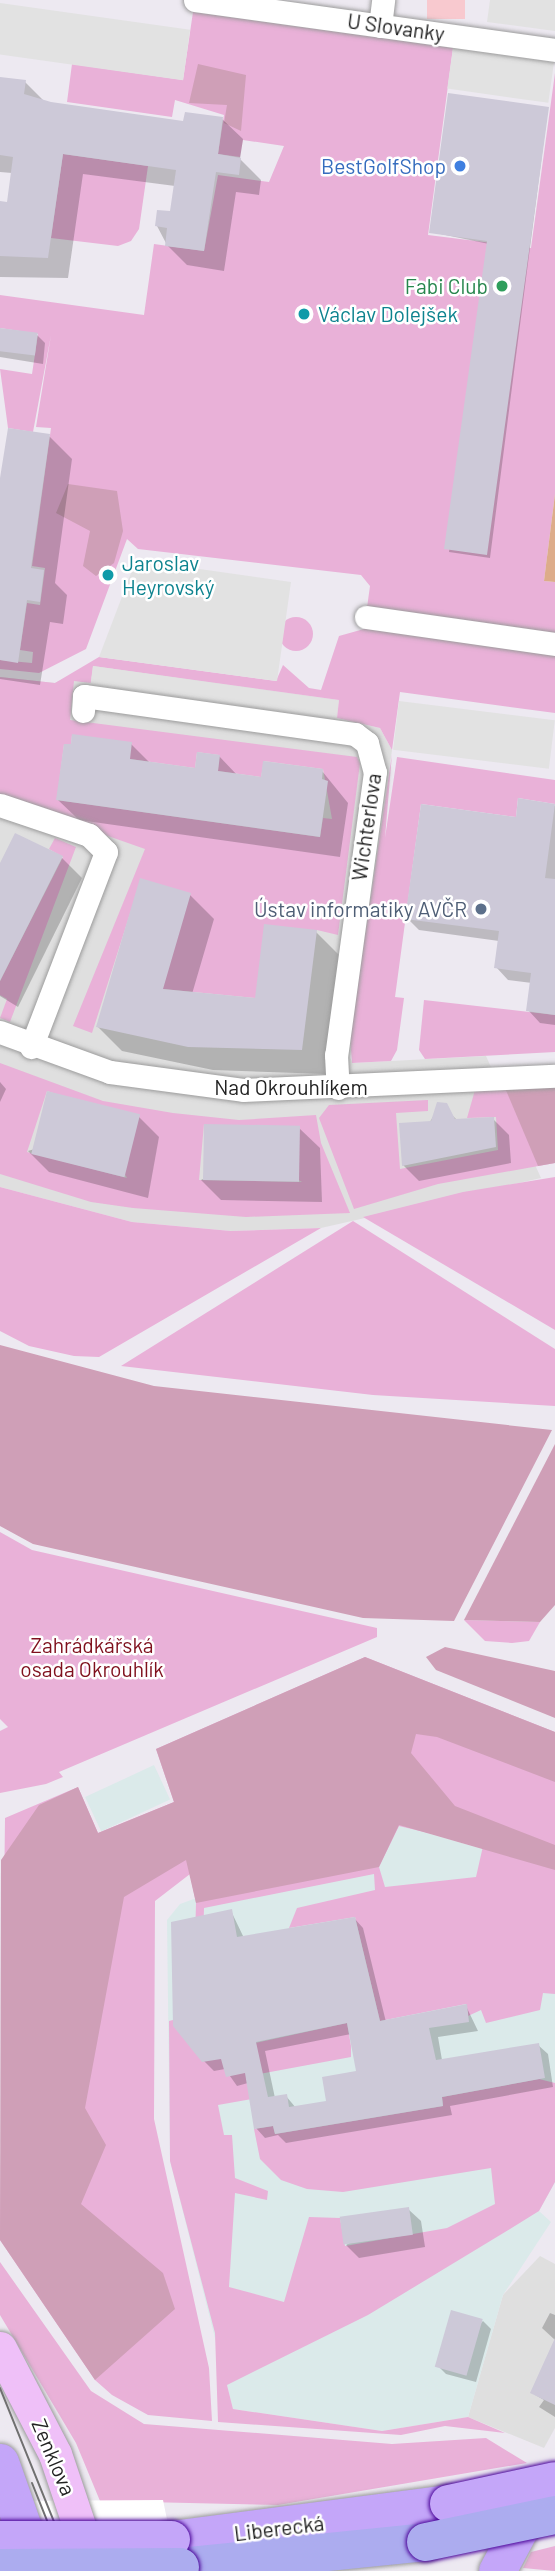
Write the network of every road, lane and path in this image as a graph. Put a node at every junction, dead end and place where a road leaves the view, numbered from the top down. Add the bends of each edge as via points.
1 (195, 0) edge
2 (383, 0) edge
3 (380, 26) junction
4 (555, 50) edge
5 (366, 617) dead end
6 (555, 645) edge
7 (83, 711) dead end
8 (0, 805) edge
9 (0, 1031) edge
10 (32, 1046) junction
11 (555, 1076) edge
12 (338, 1088) junction
13 (0, 2348) edge
14 (0, 2462) edge
15 (555, 2462) edge
16 (555, 2480) edge
17 (555, 2515) edge
18 (0, 2539) edge
19 (175, 2553) junction
20 (0, 2568) edge
21 (38, 2571) edge
22 (94, 2571) edge
23 (497, 2571) edge

1 - 3 street, U Slovanky
2 - 3 street
3 - 4 street, U Slovanky
5 - 6 street
7 - 12 street, Wichterlova via 85,696 355,734 367,743 375,772 336,1055
8 - 10 street via 89,835 106,852
9 - 10 street, Nad Okrouhlíkem
10 - 12 street, Nad Okrouhlíkem via 110,1072 177,1085
11 - 12 street, Nad Okrouhlíkem
13 - 22 main road, Zenklova via 55,2454
14 - 21 main road
15 - 23 main road
16 - 19 main road, Liberecká, bridge
17 - 19 highway, Liberecká, bridge via 426,2542
18 - 19 main road, Liberecká, bridge
19 - 20 highway, Liberecká, bridge

